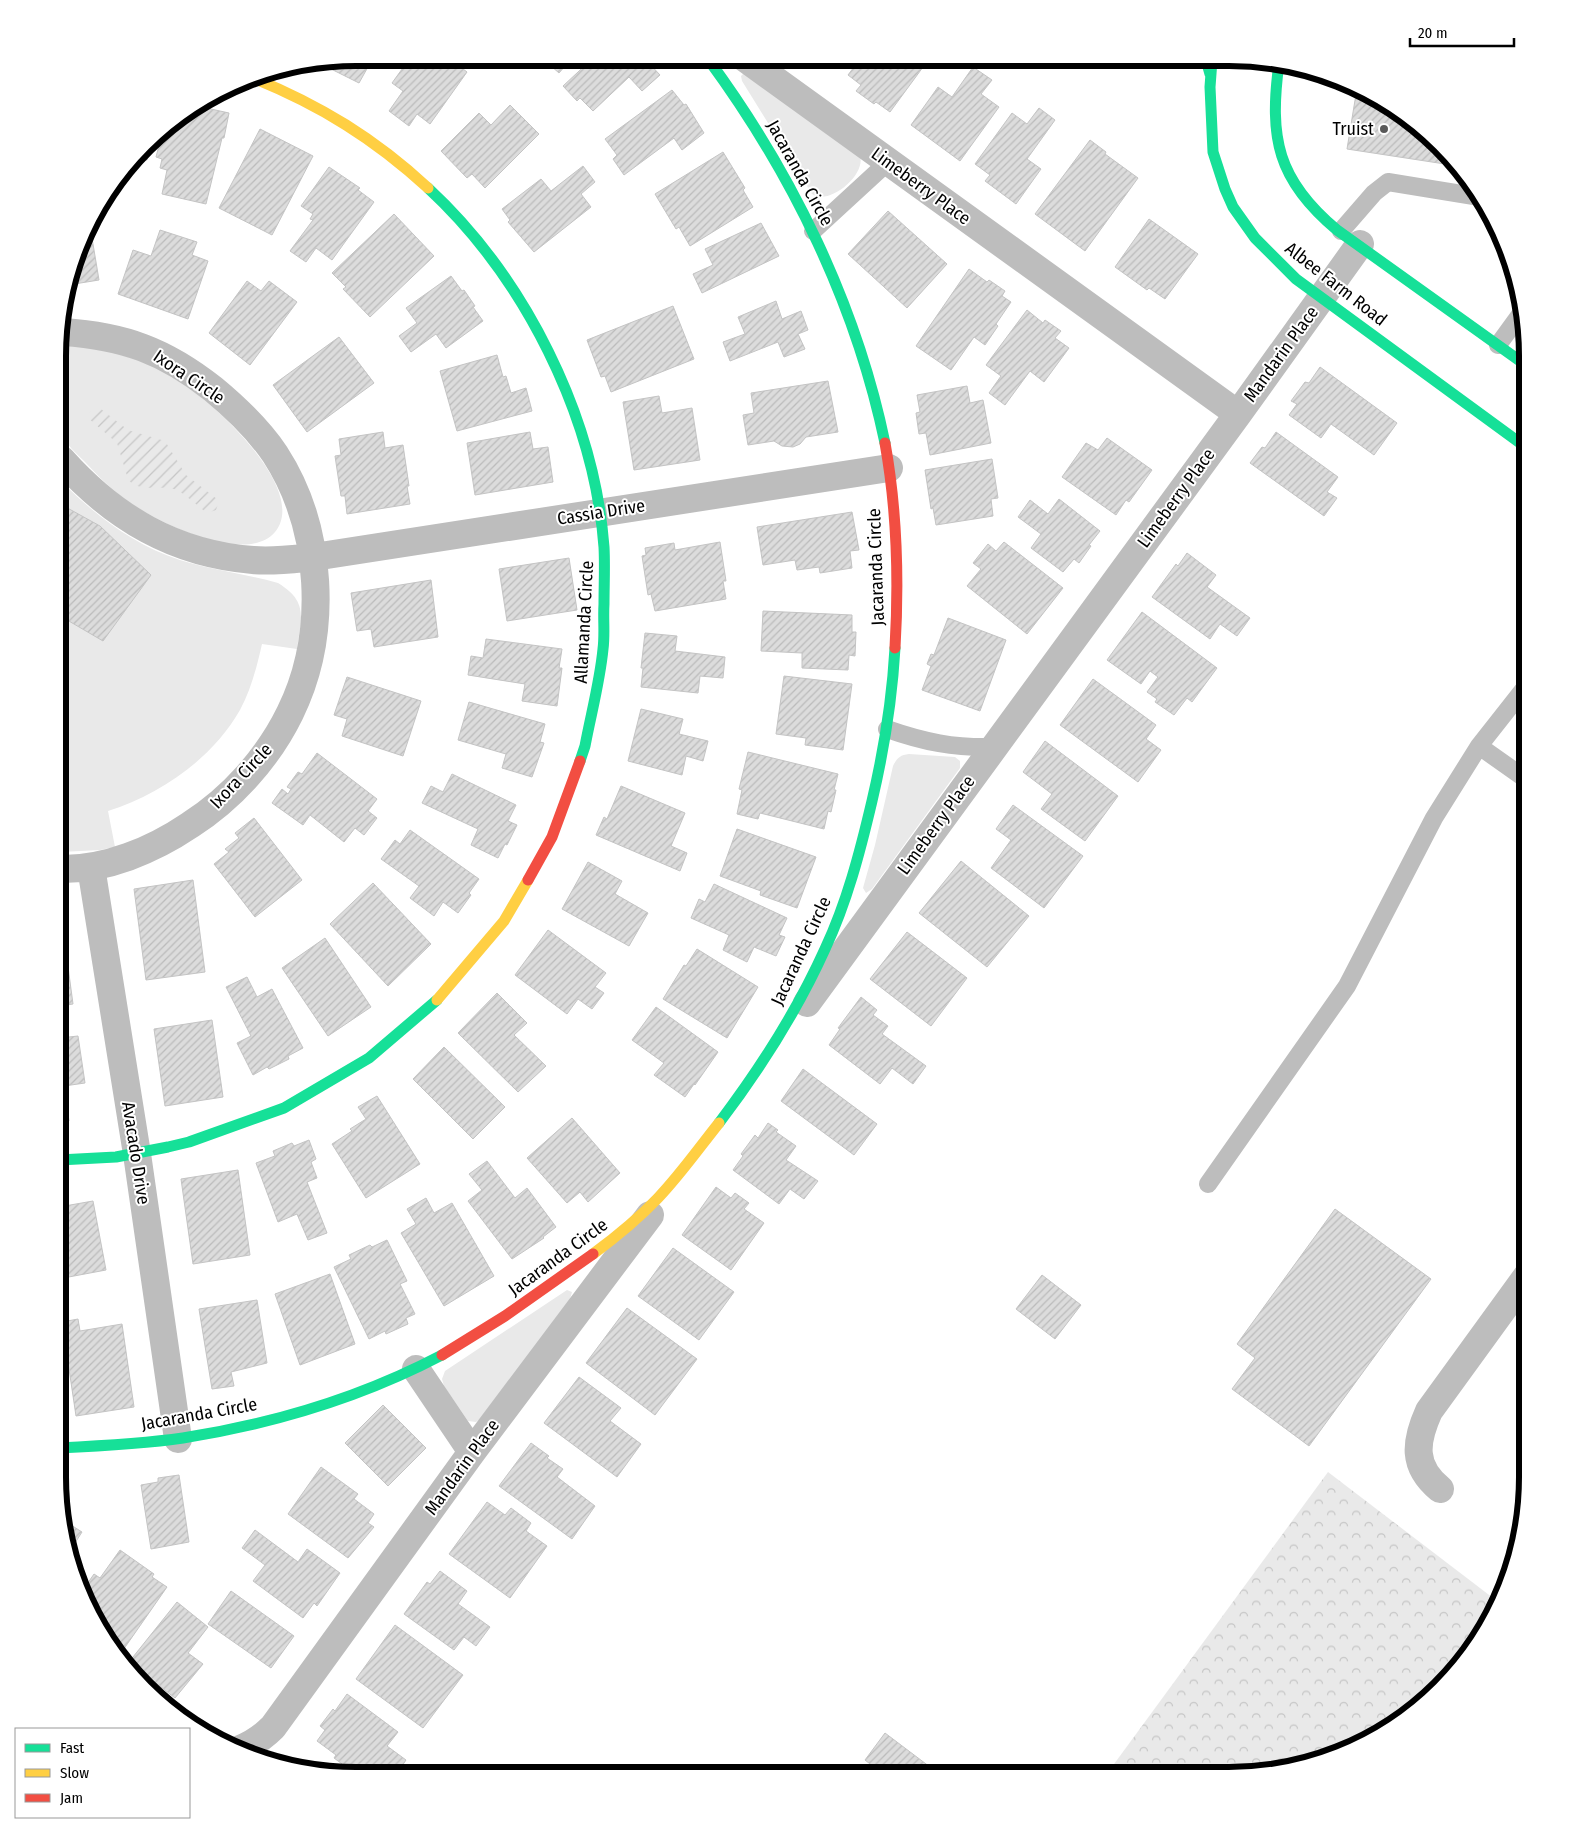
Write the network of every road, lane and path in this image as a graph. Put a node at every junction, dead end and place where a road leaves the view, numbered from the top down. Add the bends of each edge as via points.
1 (714, 66) edge
2 (756, 66) edge
3 (1208, 66) edge
4 (1211, 66) edge
5 (1278, 71) edge
6 (1210, 74) junction
7 (263, 82) edge
8 (888, 162) junction
9 (1470, 195) edge
10 (813, 231) junction
11 (1350, 238) junction
12 (1321, 298) junction
13 (1516, 320) edge
14 (68, 332) edge
15 (1498, 345) junction
16 (1519, 360) edge
17 (1238, 414) junction
18 (1519, 441) edge
19 (66, 464) edge
20 (889, 468) junction
21 (600, 512) junction
22 (314, 557) junction
23 (1519, 694) edge
24 (888, 729) junction
25 (1479, 746) junction
26 (993, 747) junction
27 (1519, 774) edge
28 (91, 867) junction
29 (66, 869) edge
30 (756, 1073) junction
31 (137, 1154) junction
32 (66, 1160) edge
33 (679, 1176) junction
34 (1208, 1184) dead end
35 (1519, 1287) edge
36 (416, 1368) junction
37 (178, 1439) junction
38 (66, 1448) edge
39 (472, 1452) junction
40 (1440, 1489) dead end
41 (248, 1746) edge

1 - 10 street, Jacaranda Circle via 786,178
2 - 8 street, Limeberry Place
3 - 6 street
4 - 6 street, Albee Farm Road
5 - 11 street via 1273,109 1283,160 1308,202
6 - 12 street, Albee Farm Road via 1212,151 1225,192 1262,246
7 - 21 street, Allamanda Circle via 309,102 375,144 439,198 468,229 516,293 554,364 582,438
8 - 10 lane
8 - 17 street, Limeberry Place
9 - 11 lane via 1388,182 1374,193
10 - 20 street, Jacaranda Circle via 864,358
11 - 12 street, Mandarin Place
11 - 15 street
12 - 17 street, Mandarin Place
12 - 18 street, Albee Farm Road
13 - 15 lane
14 - 22 street, Ixora Circle via 114,338 140,346 186,370 226,400 275,455 299,505
15 - 16 street
17 - 26 street, Limeberry Place
19 - 22 street via 90,490 118,512 170,541 208,553 254,560
20 - 21 street, Cassia Drive
20 - 24 street, Jacaranda Circle via 897,599
21 - 22 street, Cassia Drive
21 - 31 street, Allamanda Circle via 604,548 604,624 598,693 590,731 581,766 554,834 500,929 428,1012 340,1077 309,1095 242,1125 208,1137
22 - 28 street, Ixora Circle via 315,609 307,665 290,713 265,754 224,799 178,834 130,856
23 - 25 lane
24 - 26 lane via 929,743 963,748
24 - 30 street, Jacaranda Circle via 864,838 838,918 810,980
25 - 27 lane
25 - 34 lane via 1434,818 1347,986
26 - 30 street, Limeberry Place
28 - 29 street, Ixora Circle
28 - 31 street, Avacado Drive
30 - 33 street, Jacaranda Circle
31 - 32 street, Allamanda Circle
31 - 37 street, Avacado Drive
33 - 36 street, Jacaranda Circle via 650,1207 575,1269 475,1336
33 - 39 street, Mandarin Place
35 - 40 street via 1429,1411 1418,1437 1420,1460 1428,1477
36 - 37 street, Jacaranda Circle via 279,1418
36 - 39 street
37 - 38 street, Jacaranda Circle
39 - 41 street, Mandarin Place via 273,1727

